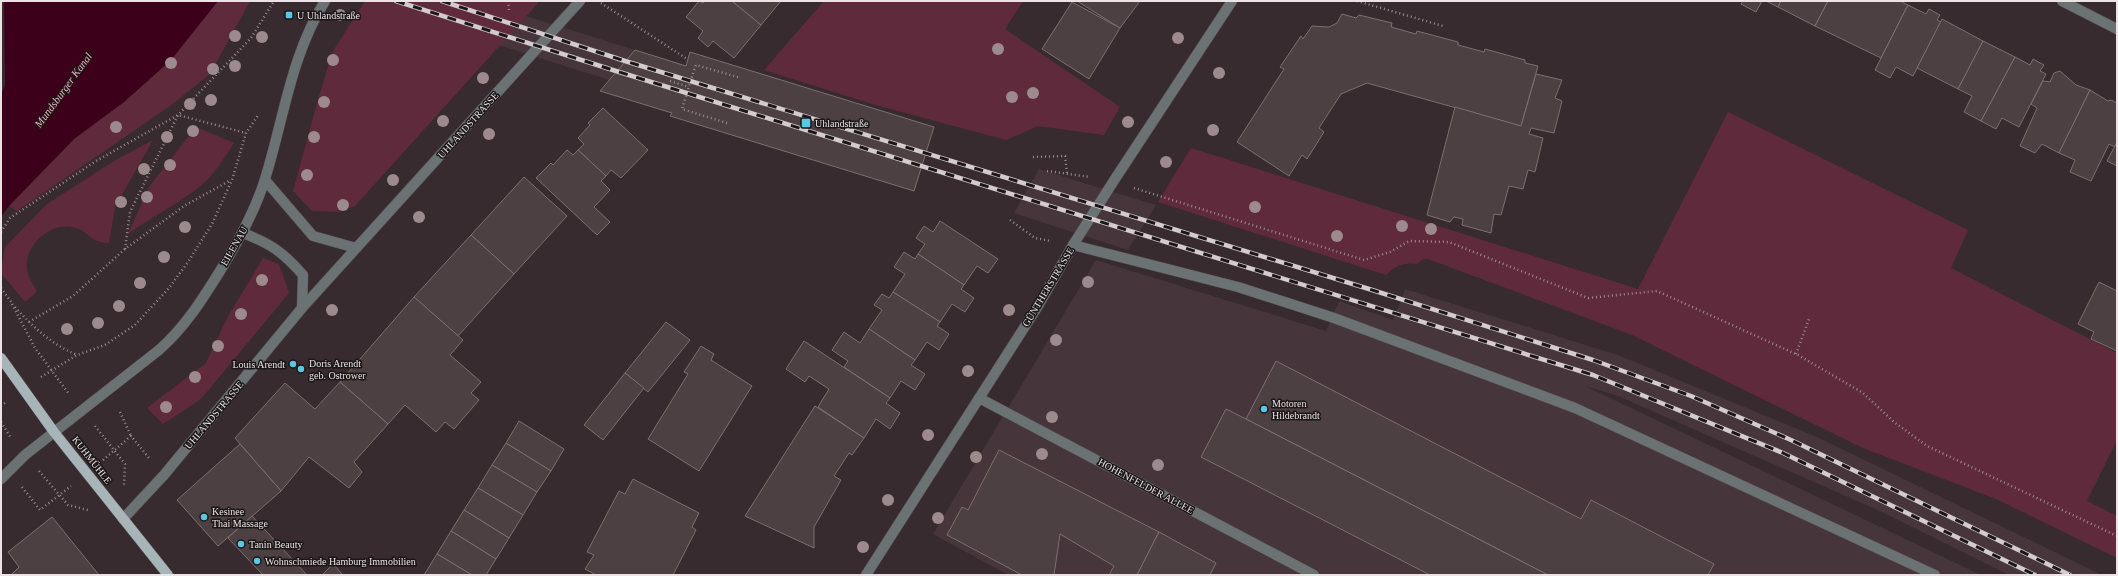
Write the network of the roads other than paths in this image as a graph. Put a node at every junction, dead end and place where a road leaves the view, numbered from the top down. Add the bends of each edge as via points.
1 (325, 1) edge
2 (580, 1) edge
3 (1232, 1) edge
4 (2062, 1) edge
5 (2117, 29) edge
6 (265, 180) junction
7 (243, 234) junction
8 (1073, 245) junction
9 (356, 248) junction
10 (302, 308) junction
11 (1, 358) edge
12 (979, 398) junction
13 (54, 432) junction
14 (1, 479) edge
15 (123, 519) junction
16 (168, 575) edge
17 (866, 575) edge
18 (1314, 575) edge
19 (1935, 575) edge

1 - 6 street, EILENAU via 313,21 295,64
2 - 9 street, UHLANDSTRASSE
3 - 8 street, GÜNTHERSTRASSE
4 - 5 street
6 - 7 street, EILENAU
6 - 9 street via 312,236
7 - 10 street via 268,243 291,261 303,275
7 - 13 street, EILENAU via 193,313 177,333
8 - 12 street, GÜNTHERSTRASSE via 1038,306
8 - 19 street via 1238,287 1334,318 1575,408
9 - 10 street, UHLANDSTRASSE
10 - 15 street, UHLANDSTRASSE via 164,475
11 - 13 main road, KUHMÜHLE
12 - 17 street, GÜNTHERSTRASSE
12 - 18 street, HOHENFELDER ALLEE
13 - 14 street, EILENAU via 18,461
13 - 15 main road, KUHMÜHLE
15 - 16 main road, KUHMÜHLE

